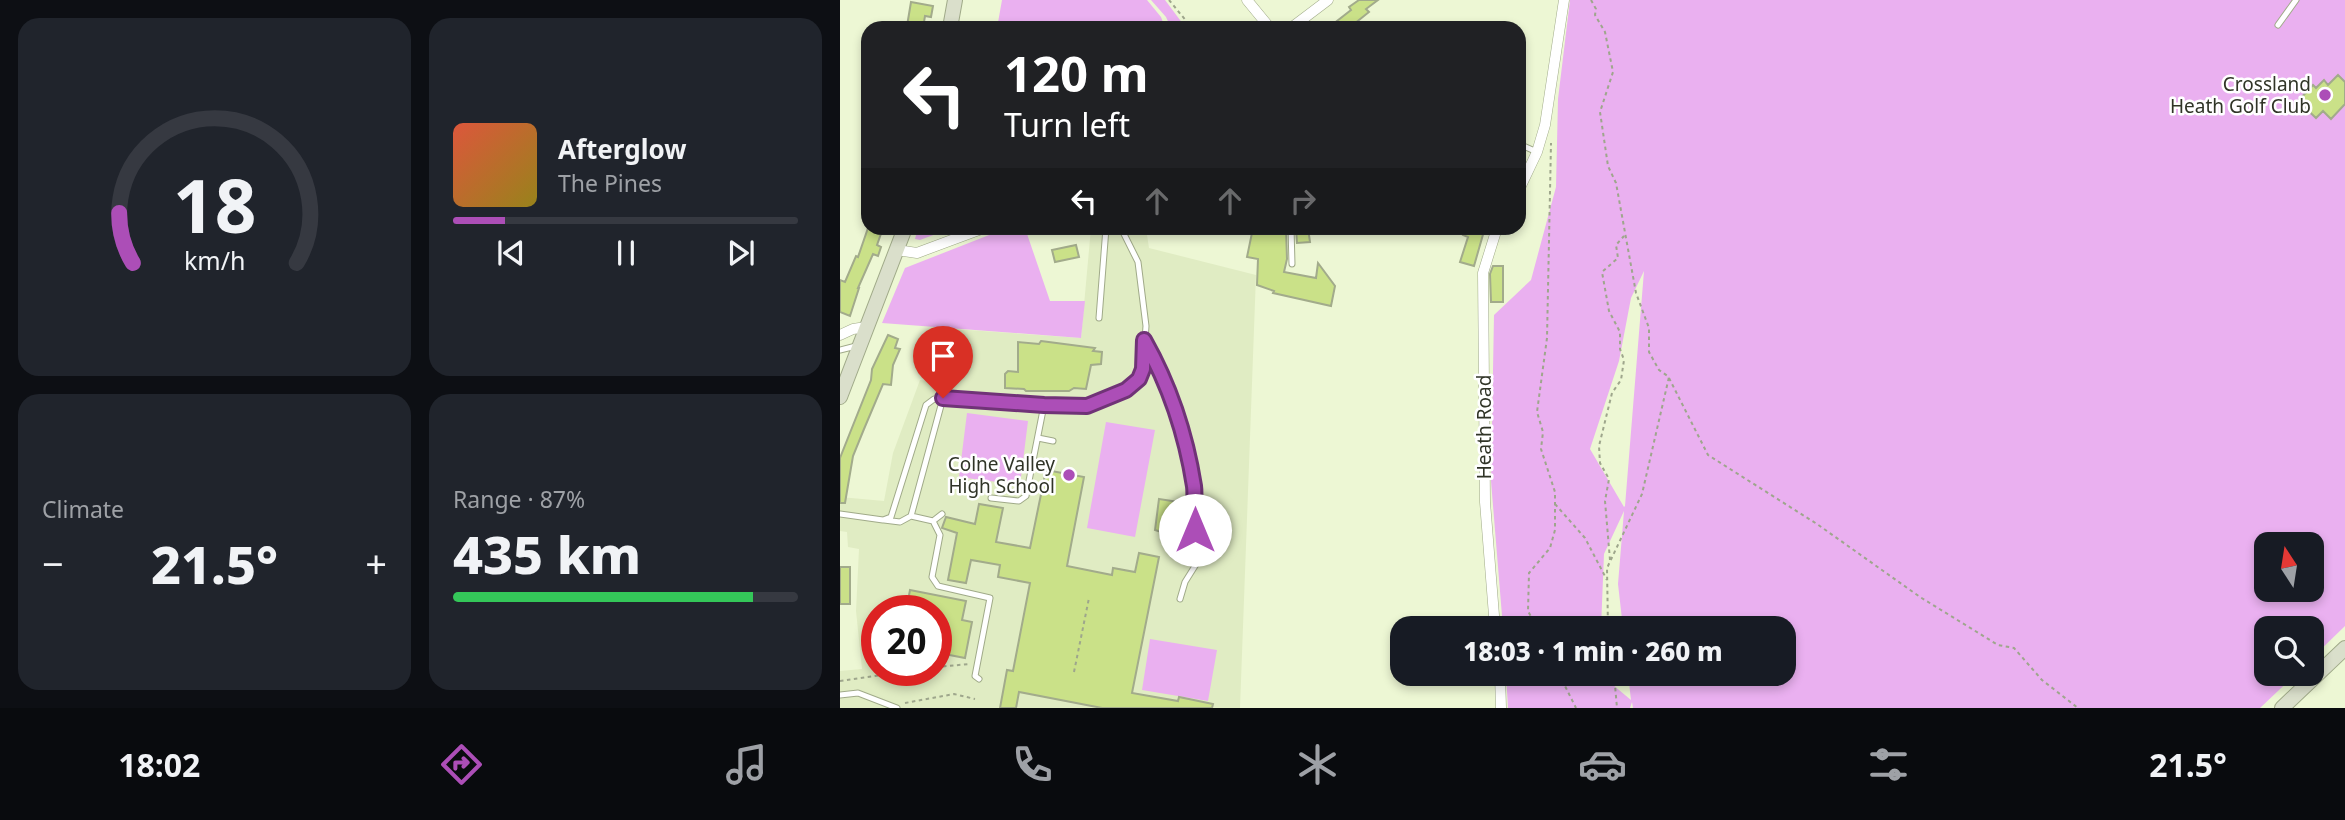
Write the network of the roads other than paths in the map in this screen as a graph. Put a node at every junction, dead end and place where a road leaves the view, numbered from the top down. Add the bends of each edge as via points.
1 (955, 0) edge
2 (1247, 0) edge
3 (1328, 0) edge
4 (1564, 0) edge
5 (2297, 0) edge
6 (951, 21) edge
7 (1264, 21) edge
8 (1301, 21) edge
9 (2278, 25) dead end
10 (1526, 147) edge
11 (1537, 152) junction
12 (1526, 175) edge
13 (902, 235) edge
14 (965, 235) edge
15 (1105, 235) edge
16 (1124, 235) edge
17 (1291, 235) edge
18 (1495, 235) edge
19 (897, 250) junction
20 (1292, 264) dead end
21 (1099, 318) dead end
22 (866, 325) junction
23 (840, 335) edge
24 (1144, 340) junction
25 (859, 345) junction
26 (840, 350) edge
27 (840, 397) edge
28 (943, 398) junction
29 (1044, 405) junction
30 (1038, 439) junction
31 (1053, 441) dead end
32 (992, 498) dead end
33 (840, 514) edge
34 (942, 514) dead end
35 (911, 516) junction
36 (883, 520) junction
37 (933, 522) junction
38 (1180, 599) dead end
39 (1494, 616) edge
40 (2345, 648) edge
41 (979, 679) dead end
42 (1500, 686) edge
43 (840, 695) edge
44 (893, 707) edge
45 (1501, 708) edge
46 (2282, 708) edge

1 - 6 street
2 - 7 street
3 - 8 street
4 - 11 street
5 - 9 lane
10 - 11 lane
11 - 12 street
13 - 19 street
14 - 19 street via 917,253
15 - 21 lane
16 - 24 lane via 1138,262
17 - 20 lane
18 - 39 street, Heath Road via 1483,273 1485,502
19 - 22 street
22 - 23 street
22 - 25 street
24 - 29 lane via 1143,369 1126,390 1087,406
24 - 38 lane via 1170,393 1195,490 1192,520 1200,558
25 - 26 lane
25 - 27 street
28 - 29 lane
28 - 35 lane
28 - 36 lane via 926,405 891,517
29 - 30 lane
30 - 31 lane
30 - 32 lane via 1026,496 1019,501
33 - 36 lane
34 - 37 lane
35 - 36 lane via 900,522
35 - 37 lane
37 - 41 lane via 940,536 932,577 937,586 990,598 975,676
40 - 46 street
42 - 45 street
43 - 44 lane via 858,693

